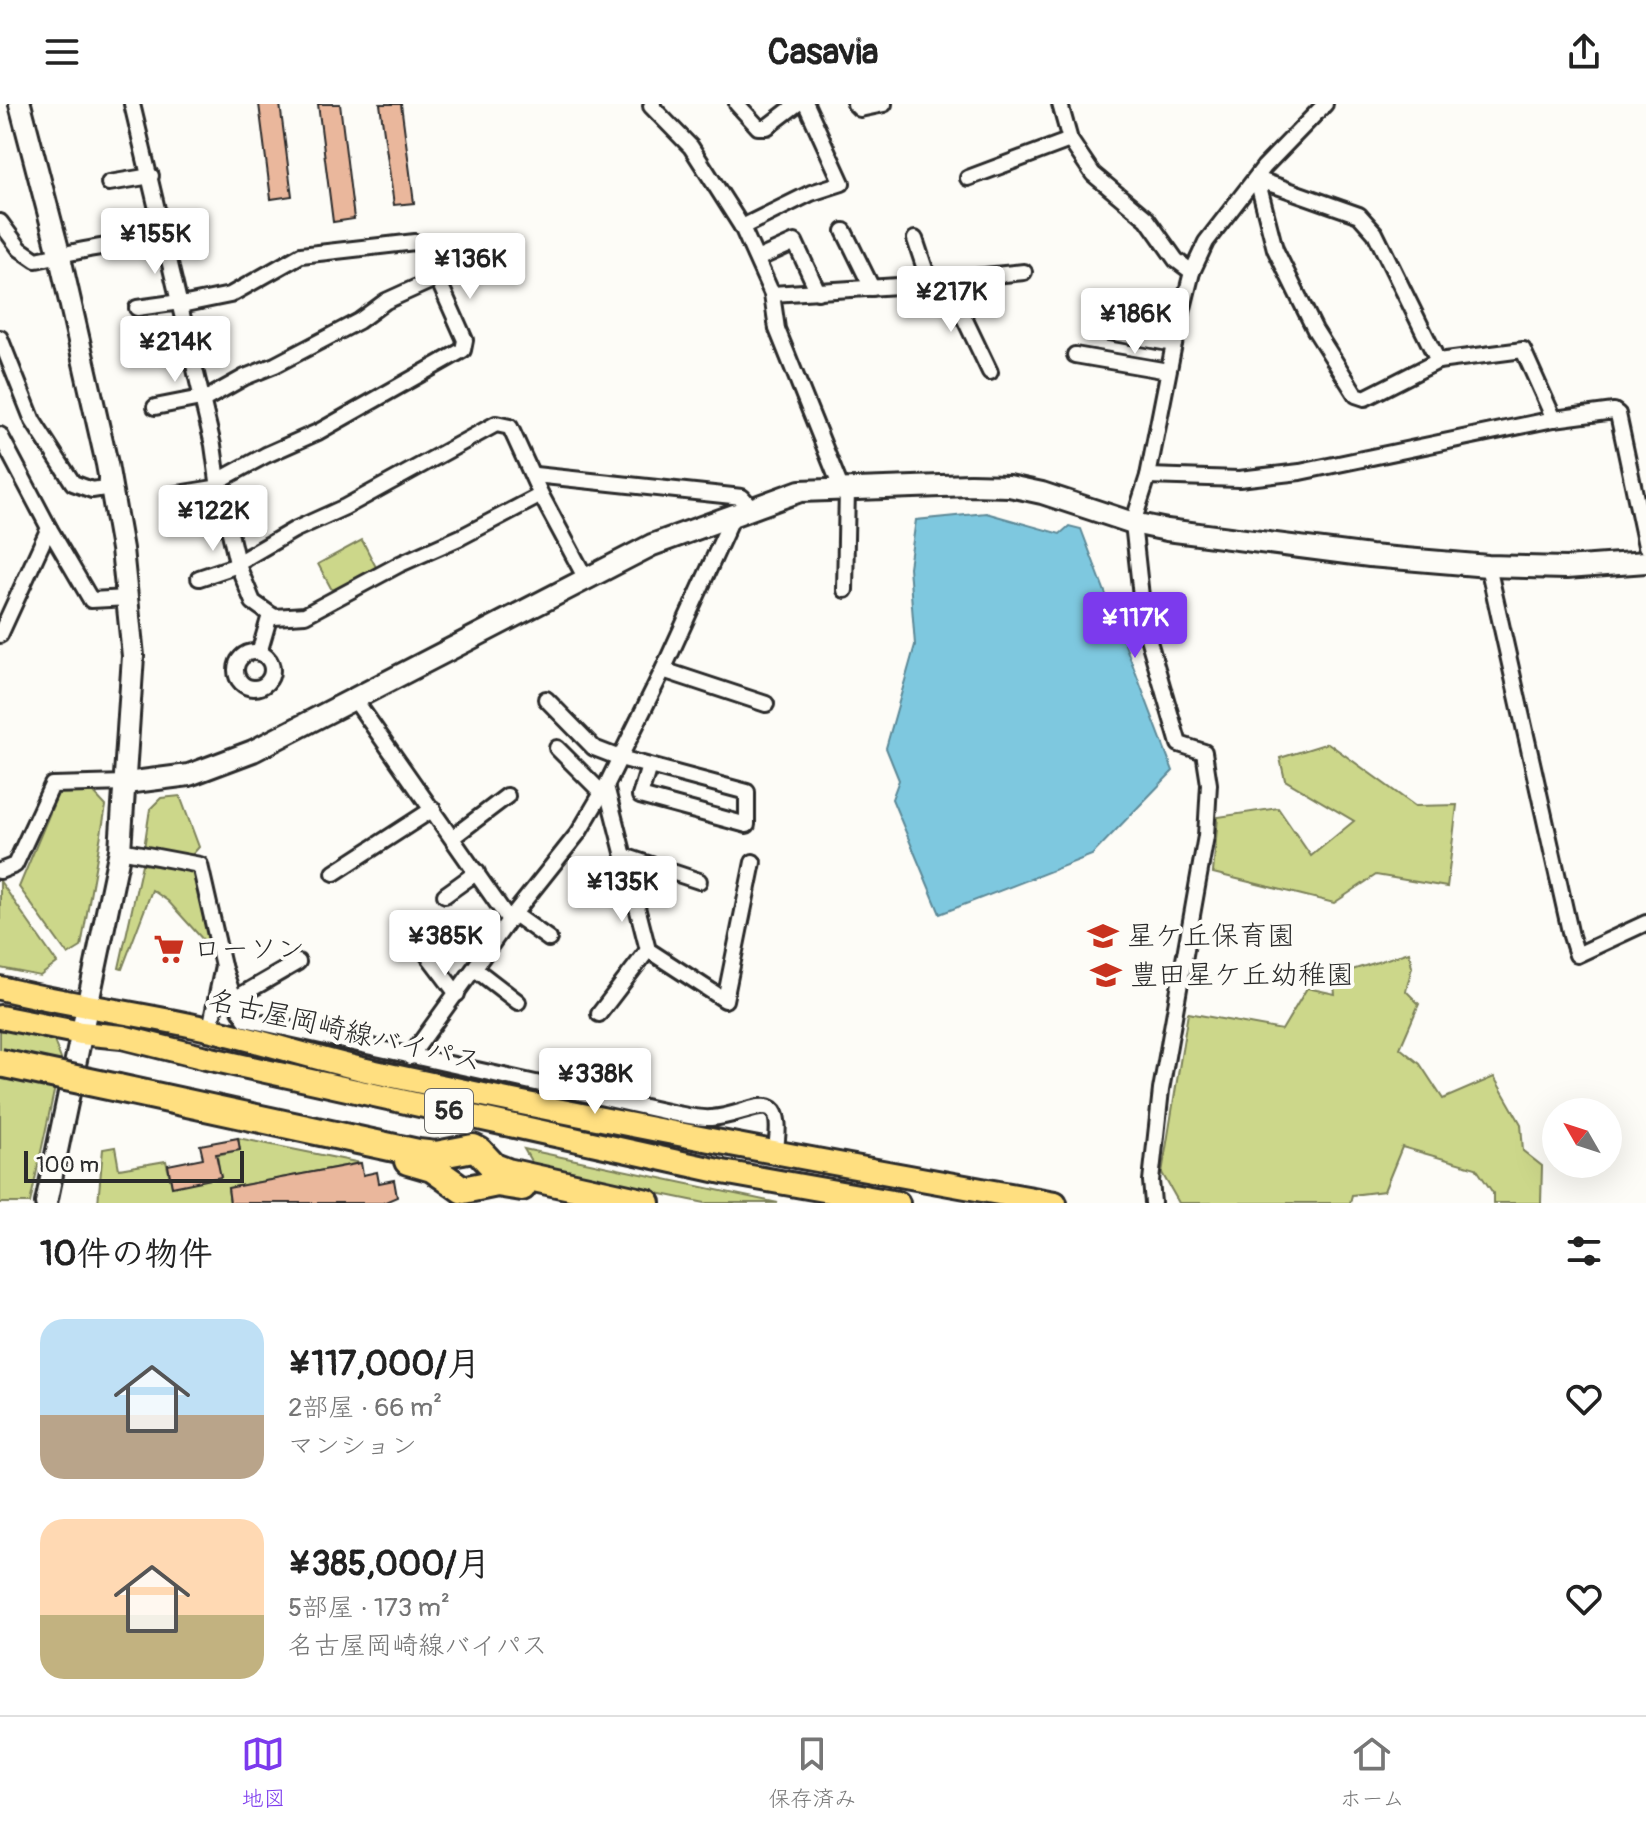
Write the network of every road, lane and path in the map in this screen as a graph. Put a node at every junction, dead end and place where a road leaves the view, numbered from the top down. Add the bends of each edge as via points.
1 (20, 104) edge
2 (132, 104) edge
3 (653, 104) edge
4 (737, 104) edge
5 (797, 104) edge
6 (806, 104) edge
7 (855, 104) edge
8 (884, 104) edge
9 (1060, 104) edge
10 (1325, 104) edge
11 (1070, 140) junction
12 (151, 176) junction
13 (968, 178) dead end
14 (1257, 179) junction
15 (109, 183) dead end
16 (0, 222) edge
17 (742, 227) junction
18 (844, 231) dead end
19 (166, 239) junction
20 (915, 239) dead end
21 (59, 253) junction
22 (757, 259) junction
23 (1024, 272) dead end
24 (1192, 272) junction
25 (439, 277) junction
26 (946, 280) junction
27 (930, 284) junction
28 (872, 288) junction
29 (818, 292) junction
30 (772, 294) junction
31 (181, 304) junction
32 (137, 308) dead end
33 (1103, 331) dead end
34 (0, 338) edge
35 (1174, 344) junction
36 (1075, 355) dead end
37 (1438, 361) junction
38 (1168, 371) junction
39 (990, 372) dead end
40 (202, 400) junction
41 (155, 407) dead end
42 (1554, 419) junction
43 (0, 435) edge
44 (535, 475) junction
45 (1148, 476) junction
46 (219, 484) junction
47 (111, 487) junction
48 (844, 488) junction
49 (171, 495) dead end
50 (541, 495) junction
51 (753, 509) junction
52 (733, 516) junction
53 (1133, 523) junction
54 (49, 528) junction
55 (1646, 546) edge
56 (1646, 562) edge
57 (238, 564) junction
58 (1488, 566) junction
59 (199, 578) dead end
60 (586, 579) junction
61 (845, 590) dead end
62 (128, 598) junction
63 (270, 615) junction
64 (0, 635) edge
65 (259, 653) dead end
66 (663, 670) junction
67 (546, 699) dead end
68 (355, 700) junction
69 (766, 704) dead end
70 (557, 748) dead end
71 (620, 758) junction
72 (649, 766) dead end
73 (126, 783) junction
74 (604, 790) junction
75 (507, 796) dead end
76 (433, 809) junction
77 (453, 837) junction
78 (120, 850) junction
79 (624, 856) junction
80 (753, 862) dead end
81 (0, 871) edge
82 (477, 872) junction
83 (334, 873) dead end
84 (699, 881) dead end
85 (445, 895) dead end
86 (511, 917) junction
87 (1646, 923) edge
88 (549, 939) dead end
89 (423, 949) dead end
90 (648, 950) junction
91 (298, 962) dead end
92 (223, 966) junction
93 (475, 969) junction
94 (0, 988) edge
95 (457, 994) junction
96 (234, 999) junction
97 (518, 1002) dead end
98 (88, 1005) junction
99 (599, 1014) dead end
100 (0, 1017) edge
101 (210, 1029) junction
102 (81, 1033) junction
103 (410, 1057) junction
104 (0, 1063) edge
105 (0, 1076) edge
106 (117, 1094) junction
107 (775, 1154) junction
108 (46, 1203) edge
109 (567, 1203) edge
110 (647, 1203) edge
111 (898, 1203) edge
112 (1055, 1203) edge
113 (1153, 1203) edge

1 - 21 street
2 - 12 street
3 - 17 street via 691,147
4 - 5 street via 758,127 767,127
6 - 17 street via 842,183
7 - 8 street via 860,109
9 - 11 street
10 - 14 street
11 - 13 street
11 - 24 street via 1093,174 1147,219 1176,260
12 - 15 street
12 - 19 street
14 - 24 street via 1206,242
14 - 37 street via 1359,215 1375,233
14 - 37 street via 1275,249 1315,330 1356,395 1365,398
16 - 21 street via 20,249 36,260
17 - 22 street
18 - 28 street
19 - 21 street
19 - 31 street
20 - 27 street
21 - 47 street
22 - 29 street via 795,242
22 - 30 street
23 - 26 street
24 - 35 street
25 - 31 street via 424,248 415,242 301,255 230,295
25 - 40 street
25 - 46 street via 465,340 463,350
26 - 27 street
26 - 39 street
27 - 28 street
28 - 29 street
29 - 30 street
30 - 48 street via 777,329
31 - 32 street
31 - 40 street
33 - 35 street
34 - 47 street via 33,421 73,483 92,490
35 - 38 street
36 - 38 street
37 - 42 street via 1523,350
38 - 45 street
40 - 41 street
40 - 46 street
42 - 45 street via 1300,472 1239,479
42 - 55 street via 1618,414
43 - 54 street
44 - 50 street
44 - 51 street via 742,497
44 - 57 street via 510,427 496,424
45 - 53 street
46 - 49 street
46 - 57 street
47 - 62 street
48 - 51 street via 800,491
48 - 53 street via 1009,486
48 - 61 street
50 - 60 street
50 - 63 street via 305,615
51 - 52 street
52 - 60 street via 652,545
52 - 66 street
53 - 58 street
53 - 113 street via 1144,624 1174,729 1179,744 1204,752 1209,784 1206,836 1161,1090
54 - 62 street via 91,600
54 - 64 street
56 - 58 street
57 - 59 street
57 - 63 street via 253,602
58 - 87 street via 1577,955
60 - 68 street
62 - 73 street via 133,656
63 - 65 street
66 - 69 street
66 - 71 street
67 - 71 street via 594,748
68 - 73 street via 253,751 189,775
68 - 76 street
70 - 74 street
71 - 72 street via 747,792 747,825 640,796
71 - 74 street
73 - 78 street
73 - 81 street via 52,785 15,865
74 - 79 street
74 - 86 street via 579,832
75 - 77 street
76 - 77 street
76 - 83 street
77 - 82 street
78 - 92 street via 200,865
78 - 98 street
79 - 84 street
79 - 90 street
80 - 90 street via 725,1000
82 - 85 street
82 - 86 street
86 - 88 street
86 - 93 street
89 - 95 street
90 - 99 street
91 - 96 street
92 - 96 street
92 - 101 street
93 - 95 street
93 - 97 street
94 - 98 main road, 名古屋岡崎線バイパス / 56
95 - 103 street
96 - 103 street via 245,1019
98 - 101 main road, 名古屋岡崎線バイパス / 56
98 - 102 street
100 - 102 main road, 名古屋岡崎線バイパス / 56
101 - 107 main road, 名古屋岡崎線バイパス / 56 via 363,1069
102 - 108 street
102 - 111 main road, 名古屋岡崎線バイパス / 56 via 122,1037 723,1172
103 - 107 street via 672,1113 711,1118 758,1105 776,1115 780,1127
104 - 106 highway, bridge
105 - 106 highway
106 - 109 highway via 422,1164 463,1190 511,1184
106 - 110 highway via 430,1155 473,1148 507,1172
107 - 112 main road, 名古屋岡崎線バイパス / 56

